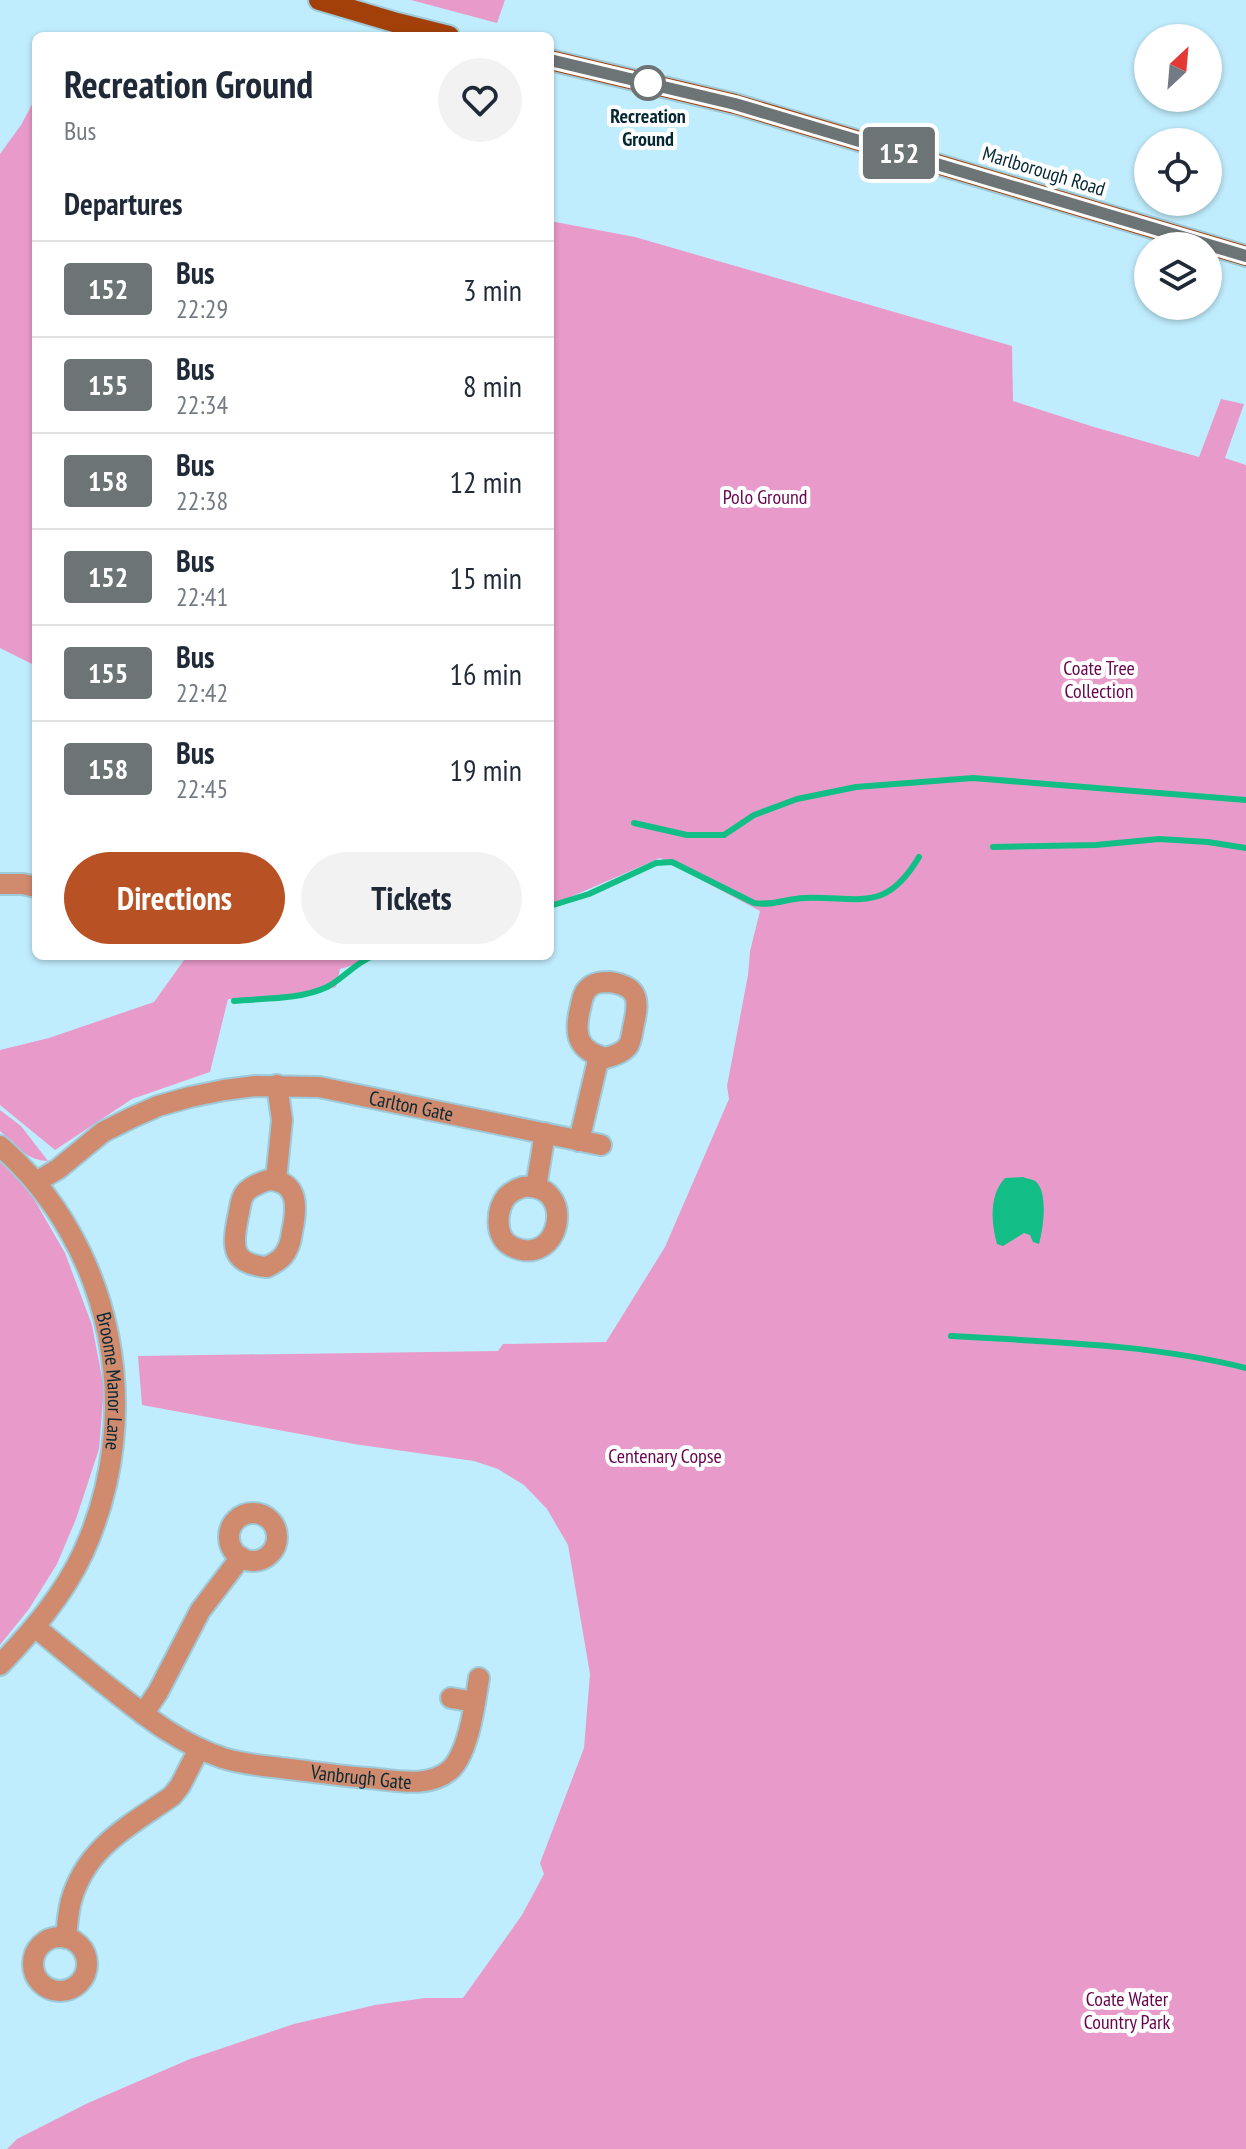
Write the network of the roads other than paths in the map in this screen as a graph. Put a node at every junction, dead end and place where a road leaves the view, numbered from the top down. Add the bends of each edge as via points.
1 (319, 0) edge
2 (433, 32) edge
3 (554, 61) edge
4 (1246, 256) edge
5 (0, 884) edge
6 (32, 886) edge
7 (599, 1056) dead end
8 (277, 1085) junction
9 (545, 1133) junction
10 (579, 1141) junction
11 (601, 1145) dead end
12 (0, 1146) edge
13 (276, 1180) dead end
14 (36, 1182) junction
15 (536, 1187) dead end
16 (241, 1557) dead end
17 (35, 1627) junction
18 (0, 1665) edge
19 (479, 1678) dead end
20 (451, 1698) dead end
21 (475, 1702) junction
22 (143, 1714) junction
23 (199, 1749) junction
24 (66, 1938) dead end

1 - 2 main road
3 - 4 main road, Marlborough Road via 746,107
5 - 6 street
7 - 10 street
8 - 9 street, Carlton Gate via 319,1087
8 - 13 street via 282,1120
8 - 14 street, Carlton Gate via 224,1090 158,1106 103,1132
9 - 10 street, Carlton Gate
9 - 15 street
10 - 11 street, Carlton Gate
12 - 14 street, Broome Manor Lane
14 - 17 street, Broome Manor Lane via 58,1211 96,1288 115,1367 116,1411 96,1519 66,1583
16 - 22 street via 200,1611
17 - 18 street, Broome Manor Lane
17 - 22 street, Vanbrugh Gate
19 - 21 street, Vanbrugh Gate
20 - 21 street
21 - 23 street, Vanbrugh Gate via 457,1761 425,1781 242,1763
22 - 23 street, Vanbrugh Gate
23 - 24 street via 172,1796 107,1841 88,1863 71,1900

